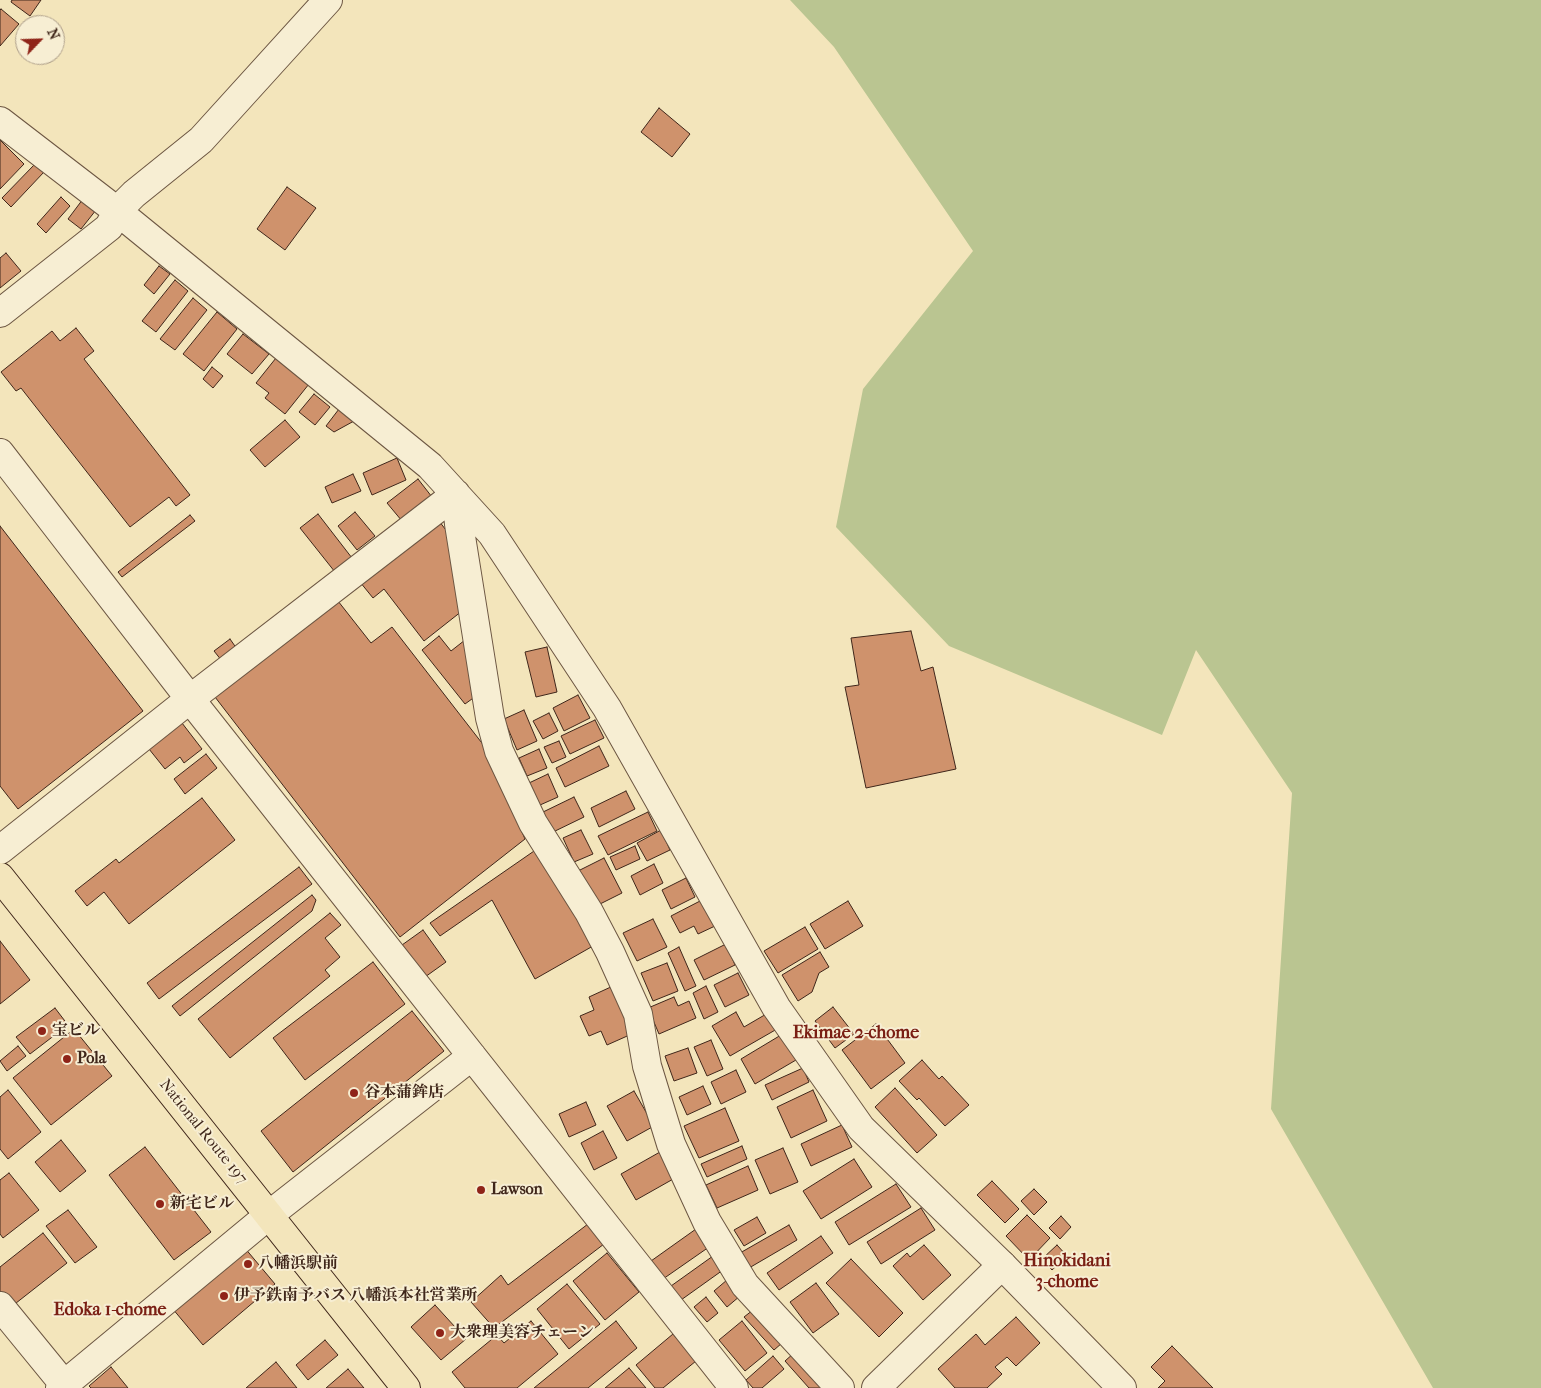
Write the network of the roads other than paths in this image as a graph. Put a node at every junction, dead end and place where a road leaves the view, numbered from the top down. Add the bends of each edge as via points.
1 (328, 0) edge
2 (0, 120) edge
3 (117, 211) junction
4 (0, 313) edge
5 (0, 453) edge
6 (456, 494) junction
7 (190, 699) junction
8 (0, 850) edge
9 (0, 877) edge
10 (472, 1056) junction
11 (270, 1215) junction
12 (1002, 1265) junction
13 (0, 1306) edge
14 (64, 1387) edge
15 (406, 1388) edge
16 (734, 1388) edge
17 (840, 1388) edge
18 (876, 1388) edge
19 (1122, 1388) edge

1 - 3 street via 201,140
2 - 3 street
3 - 4 street via 109,227
3 - 6 street via 430,466
5 - 7 street
6 - 7 street
6 - 12 street via 492,534 606,708 776,1006 861,1128
6 - 17 street via 490,718 500,751 533,823 589,912 638,1014 647,1066 671,1144 707,1222 745,1285
7 - 8 street
7 - 10 street
9 - 11 highway, National Route 197
10 - 11 street
10 - 16 street
11 - 14 street
11 - 15 highway, National Route 197
12 - 18 street
12 - 19 street
13 - 14 street

